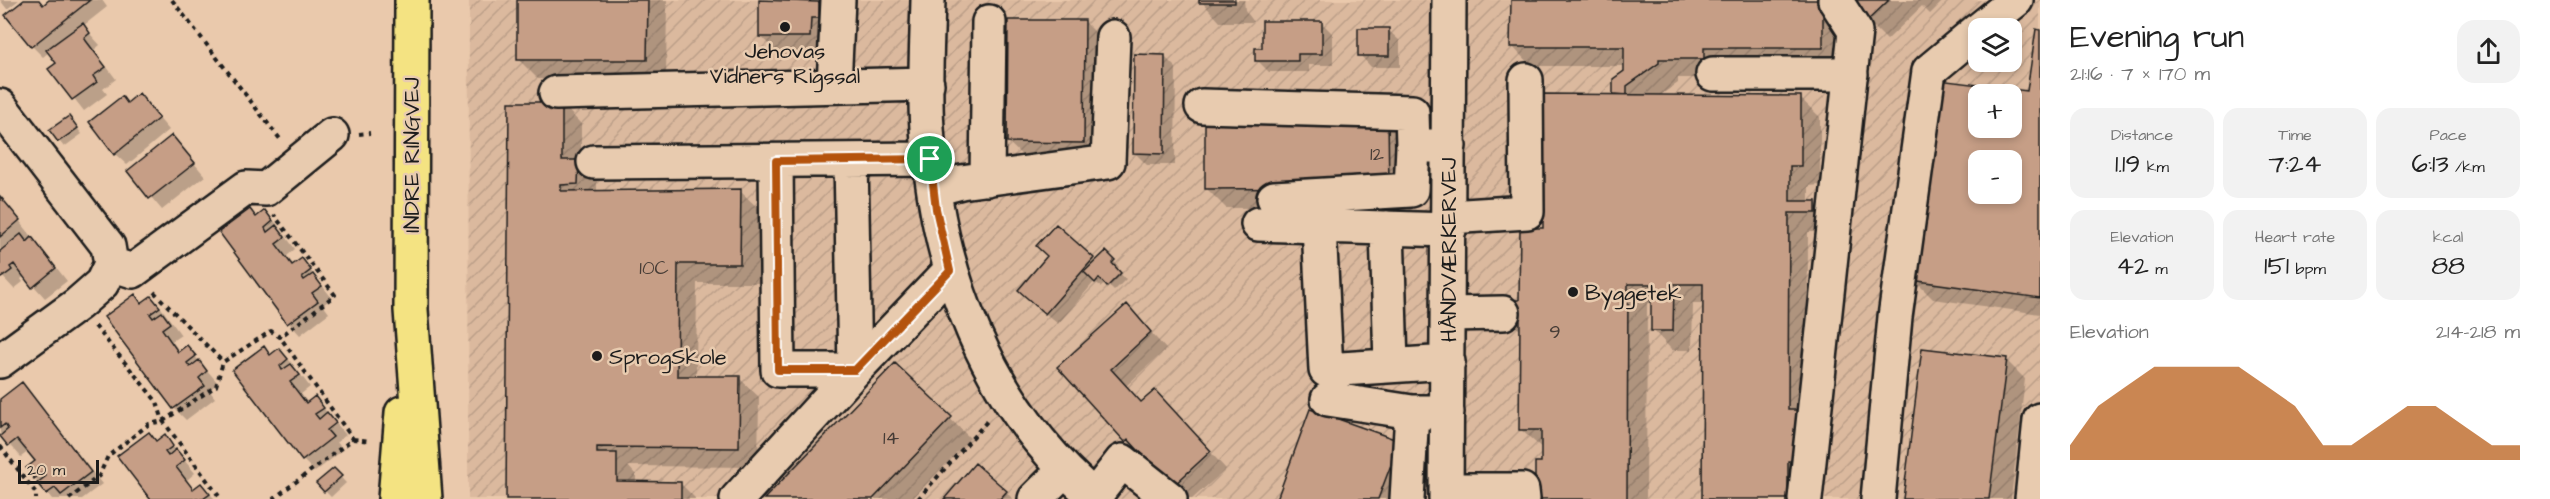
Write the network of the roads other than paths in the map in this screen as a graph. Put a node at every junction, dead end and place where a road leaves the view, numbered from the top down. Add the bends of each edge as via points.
1 (412, 0) edge
2 (838, 0) edge
3 (928, 0) edge
4 (1449, 0) edge
5 (1835, 0) edge
6 (2016, 0) edge
7 (1994, 18) edge
8 (989, 22) dead end
9 (1113, 37) dead end
10 (1968, 39) edge
11 (1713, 74) dead end
12 (1851, 74) junction
13 (1526, 80) dead end
14 (927, 84) junction
15 (834, 87) junction
16 (556, 93) dead end
17 (0, 106) edge
18 (1202, 106) dead end
19 (332, 135) dead end
20 (1413, 146) junction
21 (1449, 146) junction
22 (851, 160) junction
23 (776, 161) junction
24 (594, 162) dead end
25 (932, 174) junction
26 (987, 178) junction
27 (1449, 224) junction
28 (1319, 226) junction
29 (1387, 228) junction
30 (122, 267) junction
31 (950, 271) junction
32 (411, 309) junction
33 (1448, 314) junction
34 (1503, 314) dead end
35 (0, 361) edge
36 (1448, 362) junction
37 (1391, 365) junction
38 (855, 370) junction
39 (1328, 399) dead end
40 (1412, 412) junction
41 (1447, 412) junction
42 (2040, 420) edge
43 (1064, 470) junction
44 (1446, 495) edge
45 (1096, 498) edge
46 (395, 499) edge
47 (424, 499) edge
48 (737, 499) edge
49 (1035, 499) edge
50 (1170, 499) edge
51 (1407, 499) edge
52 (1522, 499) edge
53 (1805, 499) edge
54 (1878, 499) edge
55 (2032, 499) edge

1 - 32 main road, INDRE RINGVEJ
2 - 15 street
3 - 14 street
4 - 21 street, HÅNDVÆRKERVEJ
5 - 12 street via 1855,31
6 - 7 street
8 - 26 street
9 - 26 street via 1108,162
10 - 54 street via 1929,70 1895,317
11 - 12 street
12 - 53 street
13 - 27 street via 1527,212
14 - 15 street
14 - 25 street
15 - 16 street
17 - 30 street
18 - 20 street via 1412,112
19 - 30 street via 266,189 246,188
20 - 21 street
20 - 28 street via 1411,190 1266,211
21 - 27 street, HÅNDVÆRKERVEJ
22 - 23 street
22 - 25 street
22 - 38 street
23 - 24 street
23 - 38 street via 778,370
25 - 26 street
25 - 31 street
27 - 29 street
27 - 33 street, HÅNDVÆRKERVEJ
28 - 29 street
28 - 37 street via 1326,370
29 - 37 street
30 - 35 street
31 - 38 street
31 - 43 street via 976,341 1008,399
32 - 46 main road, INDRE RINGVEJ
32 - 47 main road, INDRE RINGVEJ
33 - 34 street
33 - 36 street, HÅNDVÆRKERVEJ
36 - 37 street
36 - 41 street, HÅNDVÆRKERVEJ
38 - 48 street
39 - 40 street
40 - 41 street
40 - 51 street
41 - 44 street, HÅNDVÆRKERVEJ
42 - 55 street
43 - 45 street
43 - 49 street
44 - 52 street via 1522,490
45 - 50 street via 1122,461

